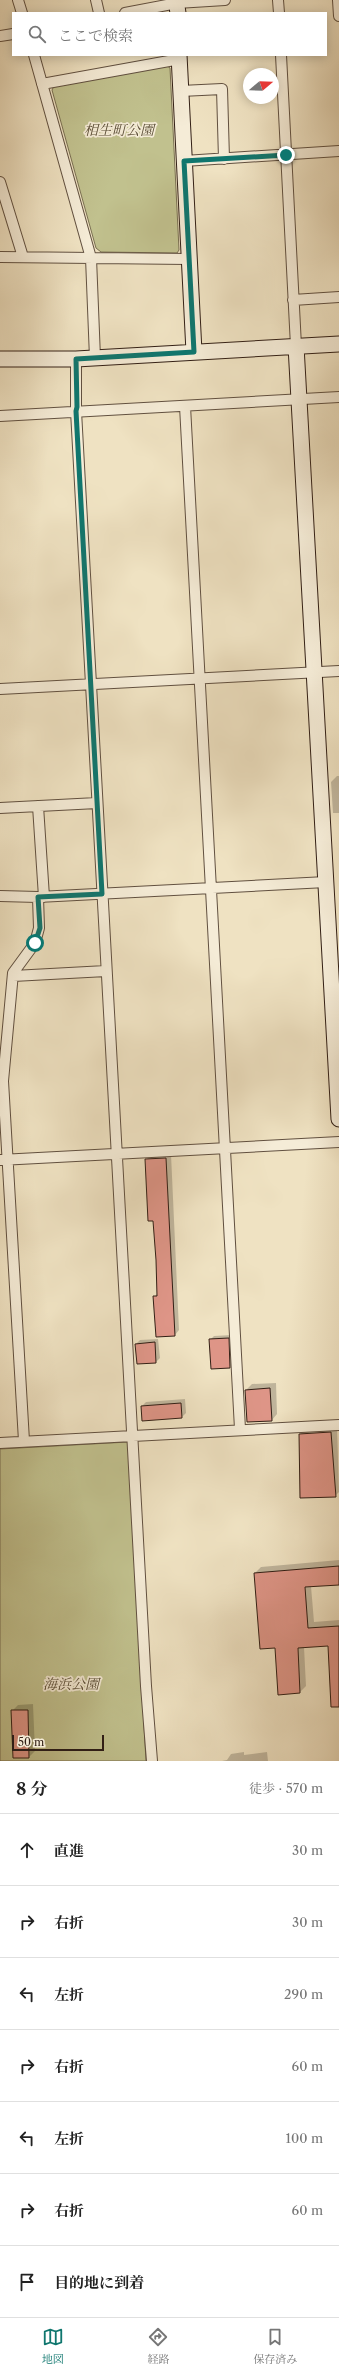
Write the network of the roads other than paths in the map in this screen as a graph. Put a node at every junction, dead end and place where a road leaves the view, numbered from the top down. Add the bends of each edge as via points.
1 (18, 0) edge
2 (96, 0) edge
3 (225, 0) edge
4 (278, 0) edge
5 (338, 0) edge
6 (177, 5) edge
7 (22, 12) edge
8 (99, 12) edge
9 (132, 12) edge
10 (279, 12) edge
11 (339, 16) edge
12 (12, 34) edge
13 (0, 36) edge
14 (34, 56) edge
15 (281, 56) edge
16 (180, 57) edge
17 (42, 84) junction
18 (181, 91) junction
19 (339, 151) edge
20 (286, 155) junction
21 (224, 159) junction
22 (184, 161) junction
23 (0, 182) edge
24 (0, 257) edge
25 (22, 257) junction
26 (91, 258) junction
27 (189, 259) junction
28 (339, 297) edge
29 (293, 300) junction
30 (339, 344) edge
31 (296, 346) junction
32 (194, 352) junction
33 (95, 358) junction
34 (0, 359) edge
35 (76, 359) junction
36 (339, 397) edge
37 (299, 399) junction
38 (185, 406) junction
39 (76, 411) junction
40 (0, 416) edge
41 (339, 671) edge
42 (314, 673) junction
43 (200, 678) junction
44 (90, 685) junction
45 (0, 689) edge
46 (97, 803) junction
47 (38, 806) junction
48 (0, 808) edge
49 (330, 883) edge
50 (210, 888) junction
51 (102, 894) junction
52 (0, 896) edge
53 (41, 897) junction
54 (106, 971) junction
55 (13, 976) junction
56 (2, 1081) edge
57 (339, 1119) edge
58 (339, 1142) edge
59 (225, 1148) junction
60 (116, 1154) junction
61 (4, 1160) edge
62 (339, 1424) edge
63 (240, 1430) junction
64 (132, 1436) junction
65 (24, 1442) junction
66 (0, 1443) edge
67 (152, 1761) edge

1 - 7 street
2 - 8 street
3 - 6 street
4 - 10 street
5 - 11 street
6 - 9 street
12 - 13 street
14 - 17 street
15 - 20 street
16 - 17 street
16 - 18 street
17 - 26 street
18 - 21 street via 222,89
18 - 22 street
19 - 20 street
20 - 21 street
20 - 29 street
21 - 22 street
22 - 27 street
23 - 25 street
24 - 25 street
25 - 26 street
26 - 27 street
26 - 33 street
27 - 32 street
28 - 29 street
29 - 31 street
30 - 31 street
31 - 32 street
31 - 37 street
32 - 33 street
33 - 35 street
34 - 35 street
35 - 39 street
36 - 37 street
37 - 38 street
37 - 42 street
38 - 39 street
38 - 43 street
39 - 40 street
39 - 44 street
41 - 42 street
42 - 43 street
42 - 49 street
43 - 44 street
43 - 50 street
44 - 45 street
44 - 46 street
46 - 47 street
46 - 51 street
47 - 48 street
47 - 53 street
49 - 50 street
49 - 57 street
50 - 51 street
50 - 59 street
51 - 53 street
51 - 54 street
52 - 53 street
53 - 55 street via 40,928 35,943
54 - 55 street
54 - 60 street
55 - 56 street
56 - 61 street
58 - 59 street
59 - 60 street
59 - 63 street
60 - 61 street
60 - 64 street
61 - 65 street
62 - 63 street
63 - 64 street
64 - 65 street
64 - 67 street
65 - 66 street

